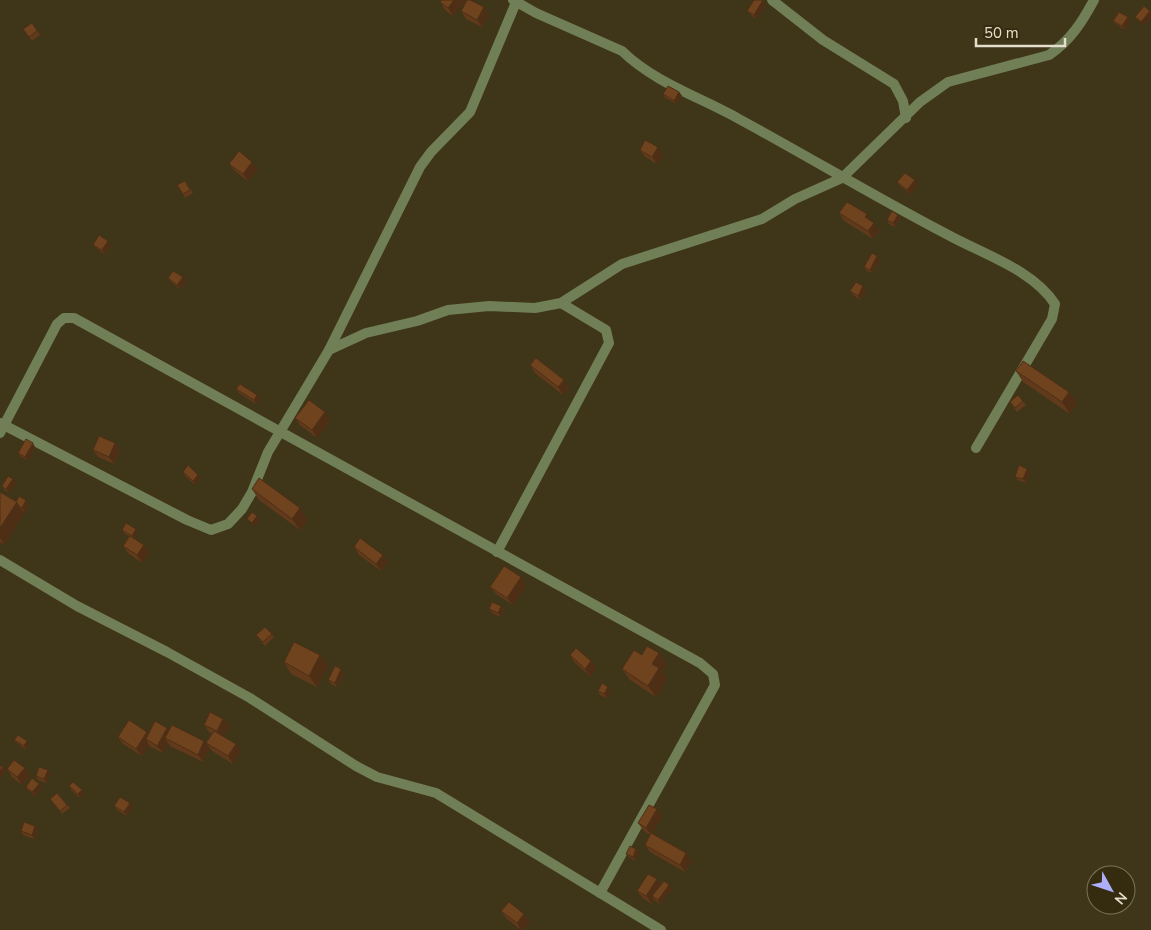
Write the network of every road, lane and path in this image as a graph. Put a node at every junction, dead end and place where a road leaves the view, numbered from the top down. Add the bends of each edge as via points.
1 (772, 0) edge
2 (1094, 0) edge
3 (515, 1) edge
4 (906, 118) junction
5 (842, 178) junction
6 (561, 303) junction
7 (329, 350) junction
8 (1, 428) edge
9 (279, 432) junction
10 (976, 448) dead end
11 (497, 552) junction
12 (0, 560) edge
13 (600, 893) junction
14 (661, 930) edge

1 - 4 street via 823,40 894,84 904,101
2 - 4 street via 1076,31 1049,55 948,82 920,102
3 - 5 street via 622,51 655,77 738,118
3 - 7 street via 470,112 420,167
4 - 5 street
5 - 6 street via 795,199 762,219 622,264
5 - 10 street via 1016,271 1047,292 1055,304 1052,319
6 - 7 street via 535,308 489,306 448,310 366,333
6 - 11 street via 606,330 609,343
7 - 9 street
8 - 9 street via 211,530 228,524 242,509
8 - 9 street via 57,324 64,318 74,318
9 - 11 street
11 - 13 street via 700,663 713,674 715,685
12 - 13 street via 77,606 250,698 356,766 377,777 436,793
13 - 14 street

